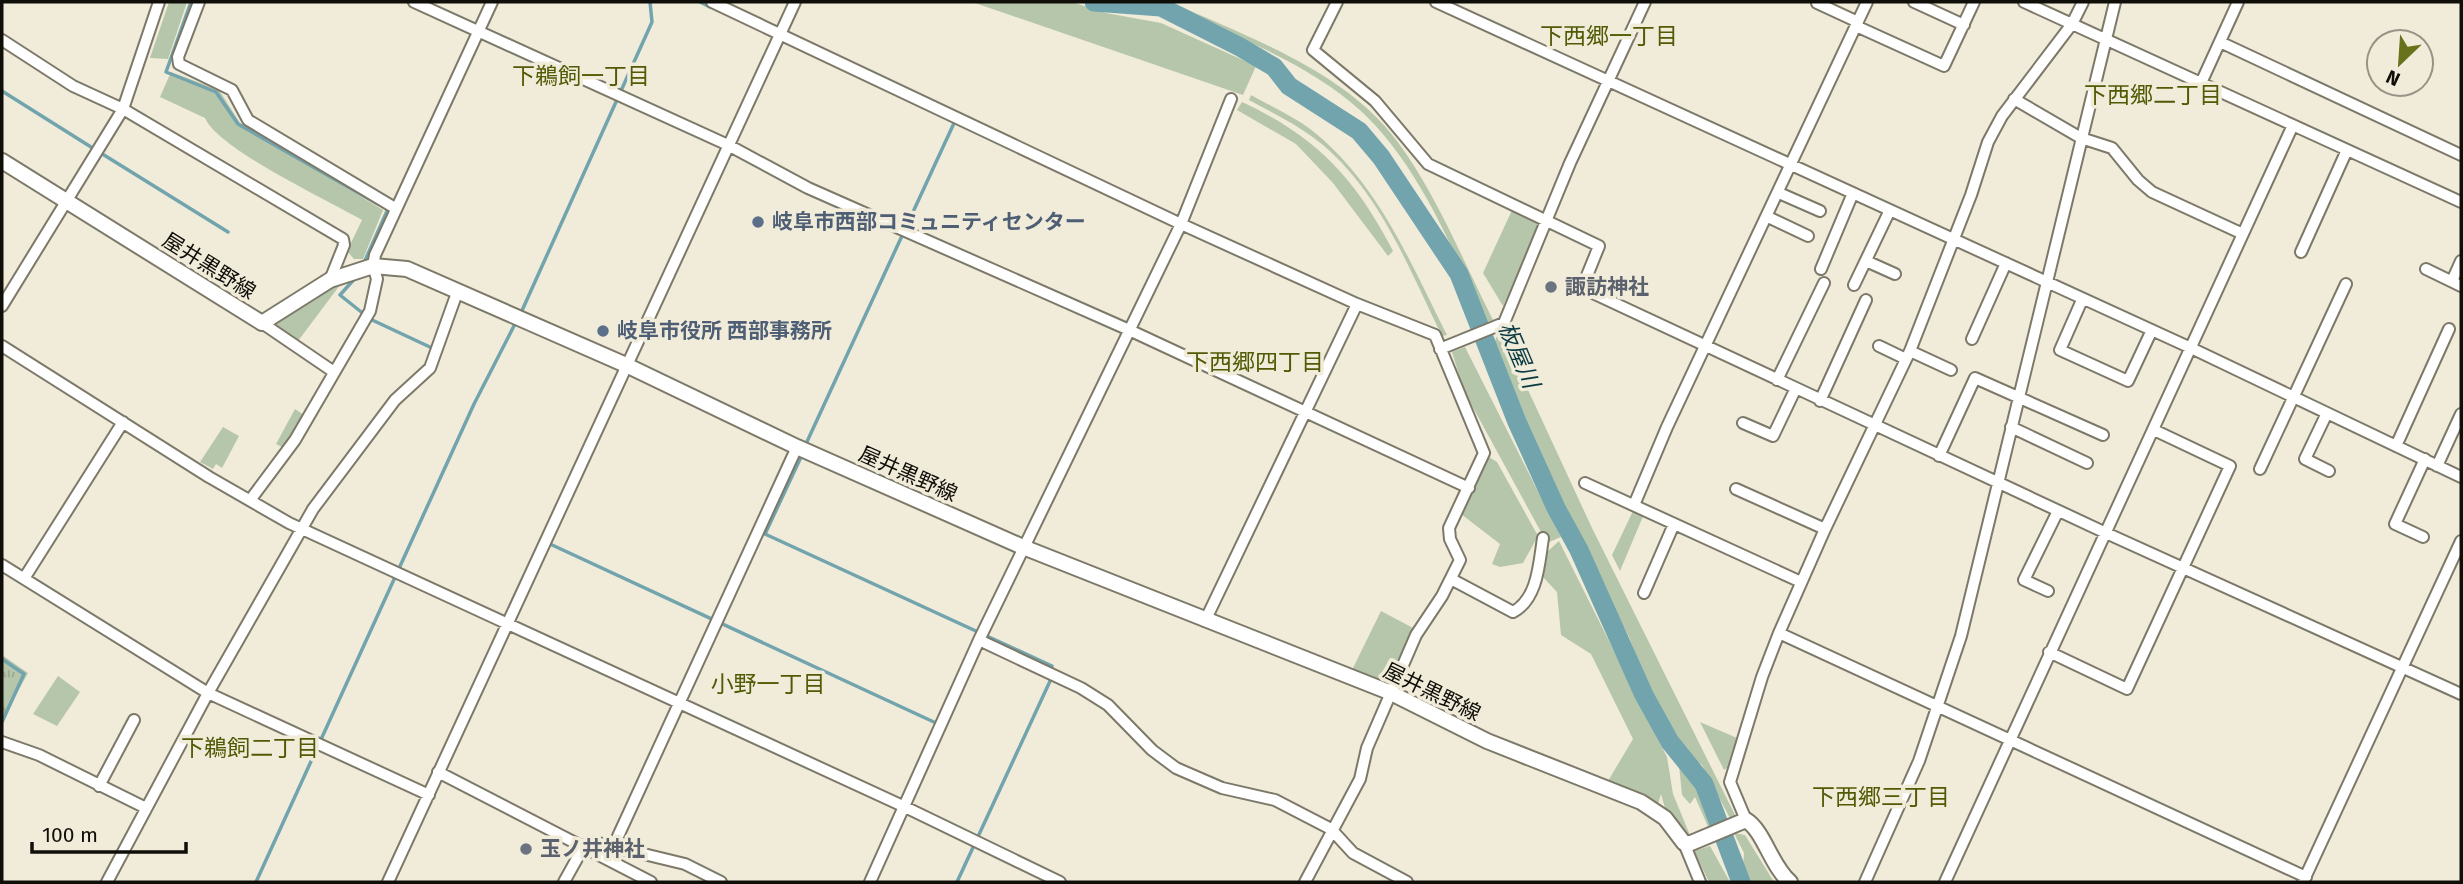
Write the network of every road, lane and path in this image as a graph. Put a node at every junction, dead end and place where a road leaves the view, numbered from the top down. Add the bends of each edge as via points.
1 (159, 2) edge
2 (199, 2) edge
3 (414, 2) edge
4 (492, 2) edge
5 (712, 2) edge
6 (795, 2) edge
7 (1337, 2) edge
8 (1436, 2) edge
9 (1645, 2) edge
10 (1867, 2) edge
11 (1913, 2) edge
12 (1975, 2) edge
13 (2024, 2) edge
14 (2082, 2) edge
15 (2115, 2) edge
16 (2238, 2) edge
17 (1817, 3) edge
18 (1857, 24) junction
19 (2072, 24) junction
20 (1964, 25) junction
21 (478, 31) junction
22 (780, 36) junction
23 (2106, 38) junction
24 (2, 40) edge
25 (2220, 42) junction
26 (1608, 81) junction
27 (2202, 83) junction
28 (1231, 99) dead end
29 (2014, 99) junction
30 (124, 109) junction
31 (2293, 125) junction
32 (2081, 138) junction
33 (728, 145) junction
34 (2347, 150) junction
35 (2461, 155) edge
36 (2, 162) edge
37 (1792, 165) junction
38 (1779, 193) junction
39 (1853, 193) junction
40 (66, 201) junction
41 (2461, 202) edge
42 (395, 208) junction
43 (1890, 210) junction
44 (1820, 211) dead end
45 (1768, 217) junction
46 (1547, 219) junction
47 (1181, 224) junction
48 (2243, 234) junction
49 (1808, 236) dead end
50 (1952, 241) junction
51 (2301, 252) dead end
52 (1866, 261) junction
53 (2461, 261) edge
54 (2006, 263) junction
55 (373, 266) junction
56 (1821, 269) dead end
57 (2426, 270) dead end
58 (1895, 274) dead end
59 (330, 280) junction
60 (1824, 283) dead end
61 (2046, 283) junction
62 (2457, 283) edge
63 (2346, 284) dead end
64 (1854, 285) dead end
65 (458, 290) junction
66 (1866, 300) dead end
67 (2082, 300) junction
68 (1357, 304) junction
69 (2, 306) edge
70 (262, 324) junction
71 (1127, 329) junction
72 (2449, 329) dead end
73 (2151, 332) junction
74 (1972, 339) dead end
75 (2, 346) edge
76 (1879, 346) dead end
77 (1444, 347) junction
78 (1706, 348) junction
79 (2191, 348) junction
80 (1908, 355) junction
81 (626, 365) junction
82 (1951, 370) dead end
83 (334, 372) junction
84 (1777, 380) junction
85 (1795, 390) junction
86 (2019, 396) junction
87 (2295, 398) junction
88 (1820, 401) junction
89 (2327, 413) junction
90 (1305, 414) junction
91 (2461, 414) edge
92 (122, 422) junction
93 (1743, 423) dead end
94 (1874, 426) junction
95 (2011, 427) junction
96 (2154, 430) junction
97 (2103, 435) dead end
98 (2396, 446) junction
99 (797, 447) junction
100 (1939, 456) junction
101 (2425, 459) junction
102 (2087, 463) dead end
103 (2438, 466) junction
104 (2260, 469) dead end
105 (2329, 471) dead end
106 (2461, 477) edge
107 (1998, 482) junction
108 (1585, 483) dead end
109 (1469, 488) junction
110 (1736, 489) dead end
111 (251, 499) junction
112 (1634, 505) junction
113 (2058, 511) junction
114 (1674, 524) junction
115 (302, 528) junction
116 (1825, 528) junction
117 (2106, 533) junction
118 (2423, 537) dead end
119 (1543, 538) dead end
120 (2461, 541) edge
121 (1023, 547) junction
122 (2, 565) edge
123 (2185, 568) junction
124 (25, 577) junction
125 (1451, 579) junction
126 (1801, 582) junction
127 (2048, 592) dead end
128 (1644, 593) dead end
129 (1205, 621) junction
130 (506, 623) junction
131 (1779, 633) junction
132 (979, 640) junction
133 (2049, 652) junction
134 (2403, 670) junction
135 (1389, 692) junction
136 (208, 693) junction
137 (2461, 694) edge
138 (678, 704) junction
139 (1939, 707) junction
140 (134, 720) dead end
141 (2011, 739) junction
142 (2, 742) edge
143 (438, 772) junction
144 (99, 786) junction
145 (429, 794) junction
146 (905, 807) junction
147 (146, 808) junction
148 (1744, 820) junction
149 (1331, 829) junction
150 (1687, 843) junction
151 (614, 845) junction
152 (583, 846) junction
153 (2304, 880) edge
154 (107, 882) edge
155 (388, 882) edge
156 (564, 882) edge
157 (651, 882) edge
158 (721, 882) edge
159 (870, 882) edge
160 (1060, 882) edge
161 (1305, 882) edge
162 (1407, 882) edge
163 (1700, 882) edge
164 (1790, 882) edge
165 (1864, 882) edge
166 (1945, 882) edge

1 - 30 street
2 - 42 street via 179,64 232,90 248,120
3 - 21 street
4 - 21 street
5 - 22 street
6 - 22 street
7 - 46 street via 1314,50 1375,101 1428,164
8 - 26 street
9 - 26 street
10 - 18 street
11 - 20 street
12 - 20 street
13 - 19 street
14 - 19 street
15 - 23 street
16 - 25 street
17 - 18 street
18 - 20 street via 1944,66
18 - 37 street
19 - 23 street
19 - 29 street
21 - 33 street
21 - 42 street
22 - 33 street
22 - 47 street
23 - 27 street
23 - 32 street
24 - 30 street via 73,86
25 - 27 street
25 - 35 street
26 - 37 street
26 - 46 street
27 - 31 street
28 - 47 street
29 - 32 street
29 - 50 street via 1988,142
30 - 40 street
30 - 59 street via 343,239
31 - 34 street
31 - 48 street
32 - 48 street via 2112,148 2152,192
32 - 61 street
33 - 71 street via 808,188
33 - 81 street
34 - 41 street
34 - 51 street
36 - 40 main road, 屋井黒野線
37 - 38 street
37 - 39 street
38 - 44 street
38 - 45 street
39 - 43 street
39 - 56 street
40 - 69 street
40 - 70 main road, 屋井黒野線
42 - 55 street
43 - 50 street
43 - 52 street
45 - 49 street
45 - 78 street
46 - 77 street via 1504,323
46 - 78 street via 1599,246 1582,288
47 - 68 street
47 - 71 street
48 - 79 street
50 - 54 street
50 - 80 street
52 - 58 street
52 - 64 street
53 - 62 street
54 - 61 street
54 - 74 street
55 - 59 main road, 屋井黒野線
55 - 65 main road, 屋井黒野線 via 407,269
55 - 83 street via 377,279 370,311
57 - 62 street
59 - 70 main road, 屋井黒野線
60 - 84 street
61 - 67 street
61 - 86 street
63 - 87 street
65 - 81 main road, 屋井黒野線
65 - 115 street via 430,368 395,400
66 - 88 street
67 - 73 street
67 - 73 street via 2060,350 2128,381
68 - 77 street via 1435,335
68 - 90 street
70 - 83 street
71 - 90 street
71 - 121 street
72 - 98 street
73 - 79 street
75 - 92 street
76 - 80 street
77 - 109 street via 1484,453
78 - 84 street
78 - 112 street
79 - 87 street
79 - 96 street
80 - 82 street
80 - 94 street
81 - 99 main road, 屋井黒野線
81 - 130 street
83 - 111 street via 295,440
84 - 85 street
85 - 88 street
85 - 93 street via 1773,436
86 - 95 street
86 - 97 street
86 - 100 street via 1975,378
87 - 89 street
87 - 104 street
88 - 94 street
89 - 98 street
89 - 105 street via 2305,459
90 - 109 street
90 - 129 street
91 - 103 street
92 - 111 street
92 - 124 street
94 - 100 street
94 - 116 street
95 - 102 street
95 - 107 street
96 - 117 street
96 - 123 street via 2230,467
98 - 101 street
99 - 121 main road, 屋井黒野線
99 - 138 street
100 - 107 street
101 - 103 street
101 - 118 street via 2395,524
103 - 106 street
107 - 113 street
107 - 139 street
108 - 112 street
109 - 125 street via 1449,528 1460,559
110 - 116 street
111 - 115 street
112 - 114 street
113 - 117 street
113 - 127 street via 2024,580
114 - 126 street
114 - 128 street
115 - 130 street
115 - 136 street
116 - 126 street
117 - 123 street
117 - 133 street
119 - 125 street via 1537,578 1525,602 1513,612
120 - 134 street
121 - 129 main road, 屋井黒野線
121 - 132 street
122 - 124 street
123 - 133 street via 2127,689
123 - 134 street
124 - 136 street via 70,610
125 - 135 street via 1416,635
126 - 131 street
129 - 135 main road, 屋井黒野線
130 - 138 street
130 - 143 street
131 - 139 street
131 - 148 street via 1730,782
132 - 146 street
132 - 149 street via 1108,705 1176,768 1222,788 1275,800
133 - 141 street
134 - 137 street
134 - 153 street
135 - 149 street via 1360,779
135 - 150 main road, 屋井黒野線 via 1487,741 1641,802 1665,818
136 - 145 street
136 - 147 street
138 - 146 street
138 - 151 street
139 - 141 street
139 - 165 street
140 - 144 street
141 - 153 street
141 - 166 street
142 - 144 street
143 - 145 street
143 - 152 street
144 - 147 street
145 - 155 street
146 - 159 street
146 - 160 street
147 - 154 street
148 - 150 main road
148 - 164 main road
149 - 161 street
149 - 162 street via 1353,853
150 - 163 street
151 - 152 street via 594,842
151 - 158 street via 685,864
152 - 156 street
152 - 157 street

